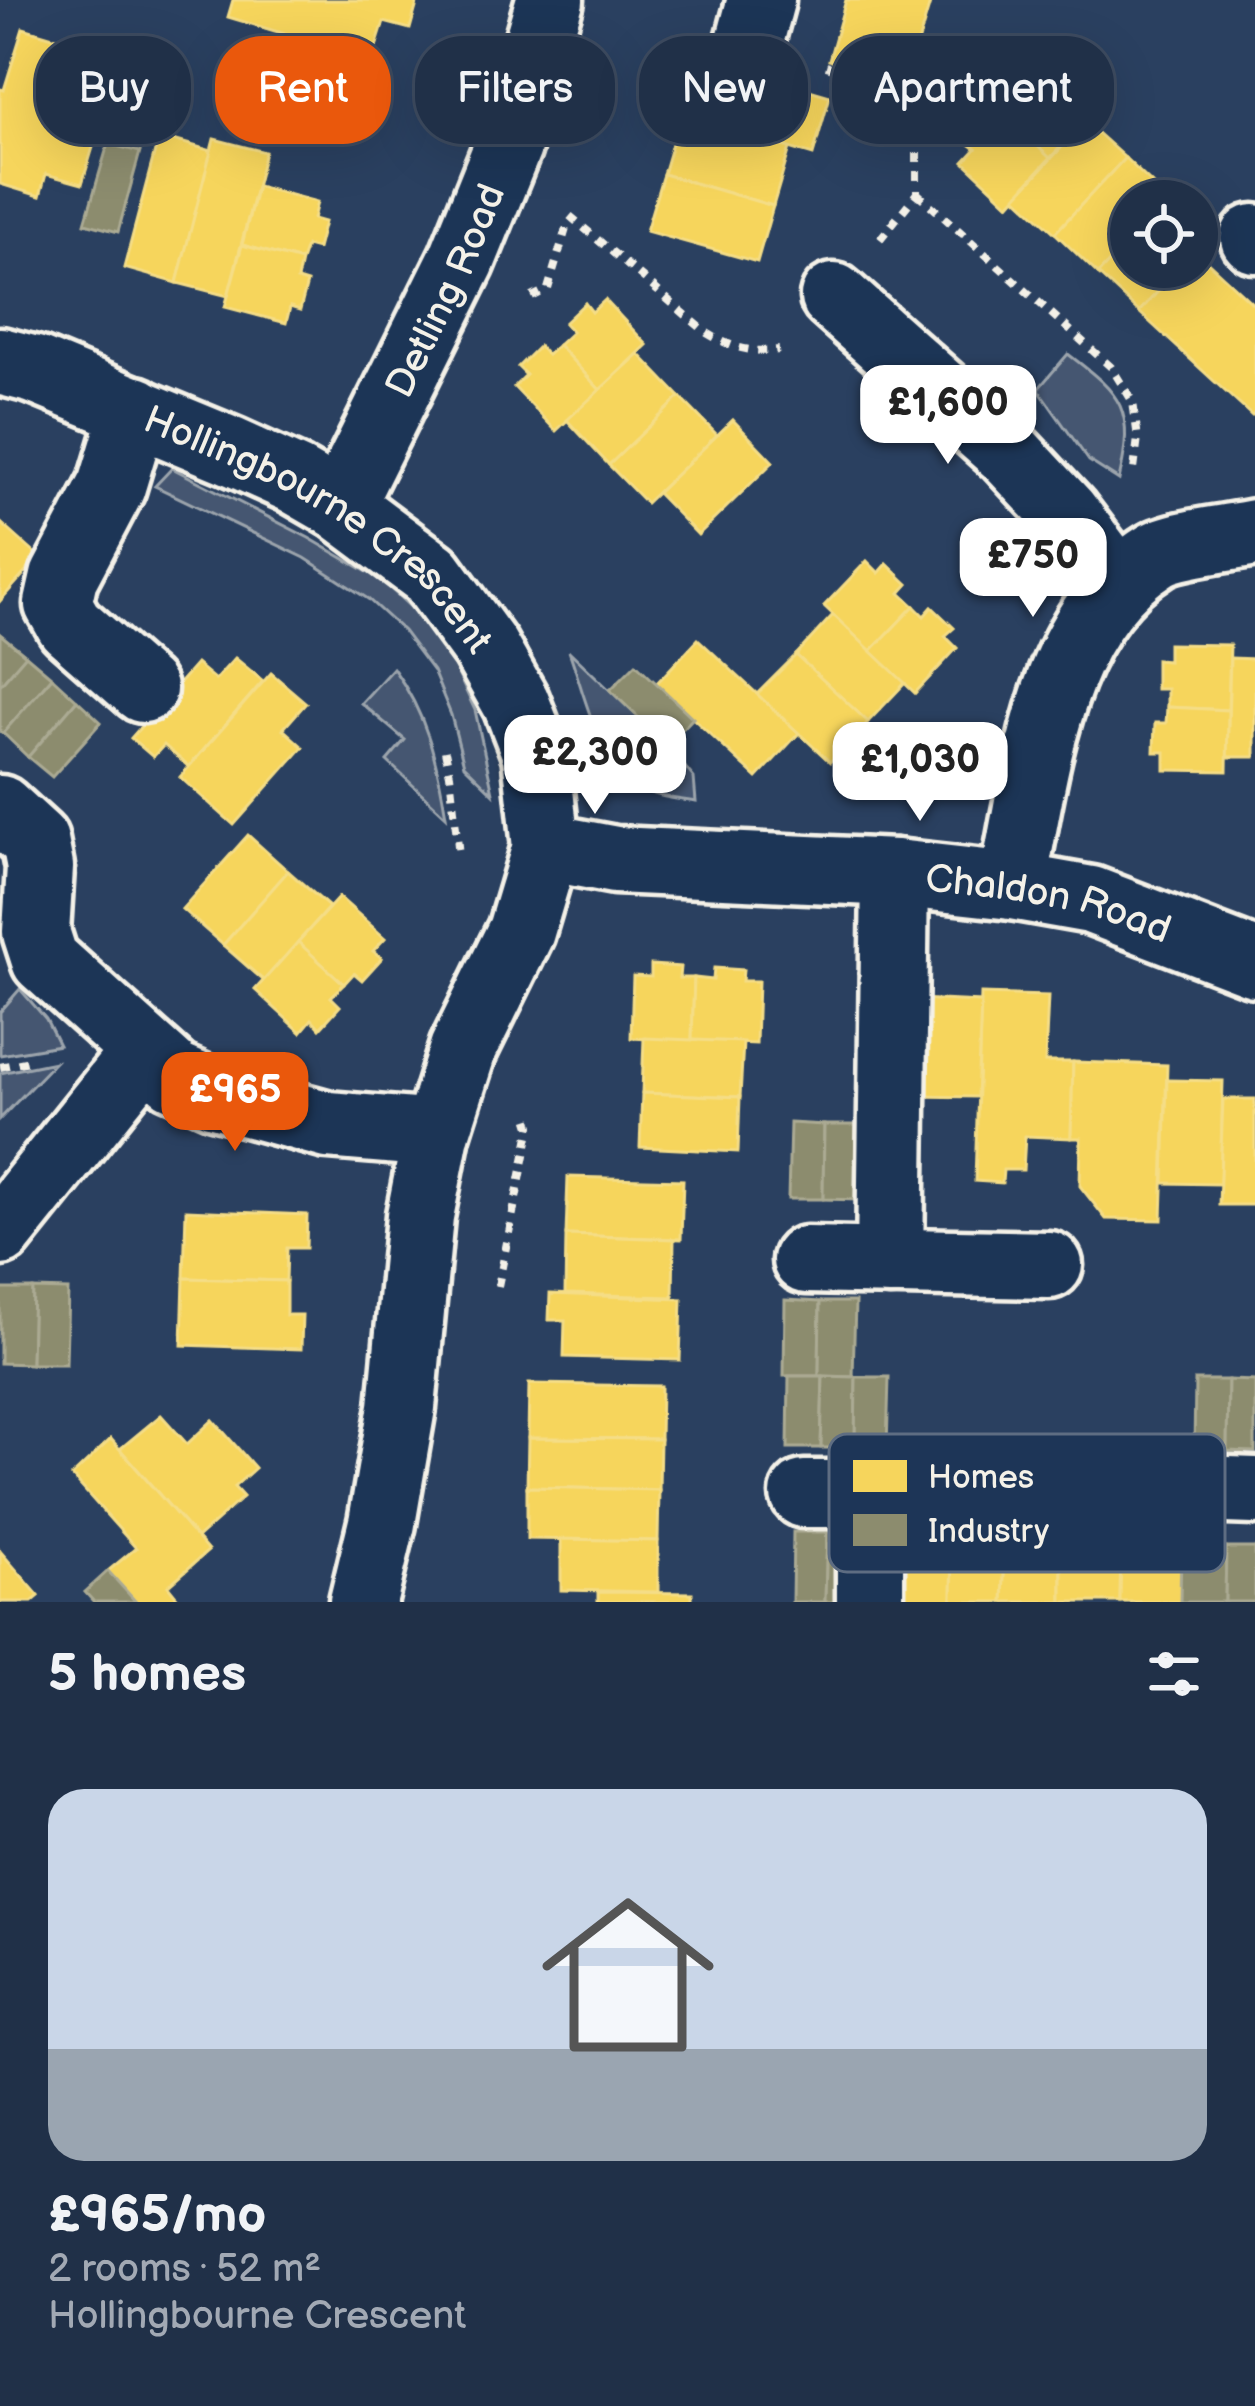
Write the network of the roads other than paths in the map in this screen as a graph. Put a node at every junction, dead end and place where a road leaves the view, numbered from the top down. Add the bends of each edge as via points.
1 (550, 0) edge
2 (834, 297) dead end
3 (0, 361) edge
4 (135, 410) junction
5 (340, 506) junction
6 (1255, 533) edge
7 (1140, 568) junction
8 (143, 688) dead end
9 (0, 809) edge
10 (546, 847) junction
11 (895, 873) junction
12 (1012, 886) junction
13 (1255, 963) edge
14 (125, 1031) junction
15 (436, 1133) junction
16 (0, 1232) edge
17 (806, 1260) dead end
18 (890, 1262) junction
19 (1048, 1265) dead end
20 (804, 1494) dead end
21 (829, 1494) edge
22 (362, 1602) edge

1 - 5 street, Detling Road via 477,222
2 - 7 street via 1065,513
3 - 4 street, Hollingbourne Crescent
4 - 5 street, Hollingbourne Crescent
4 - 8 street via 112,486 58,604 70,625
5 - 10 street, Hollingbourne Crescent via 431,574 484,648 536,754
6 - 7 street
7 - 12 street via 1088,623 1061,677
9 - 14 street via 35,841 36,932 45,960
10 - 11 street, Chaldon Road via 615,860
10 - 15 street, Hollingbourne Crescent via 521,931 463,1049
11 - 12 street, Chaldon Road
11 - 18 street
12 - 13 street, Chaldon Road via 1091,900
14 - 15 street via 174,1076 215,1094 328,1125
14 - 16 street
15 - 22 street, Hollingbourne Crescent via 402,1407
17 - 18 street
18 - 19 street
20 - 21 street

